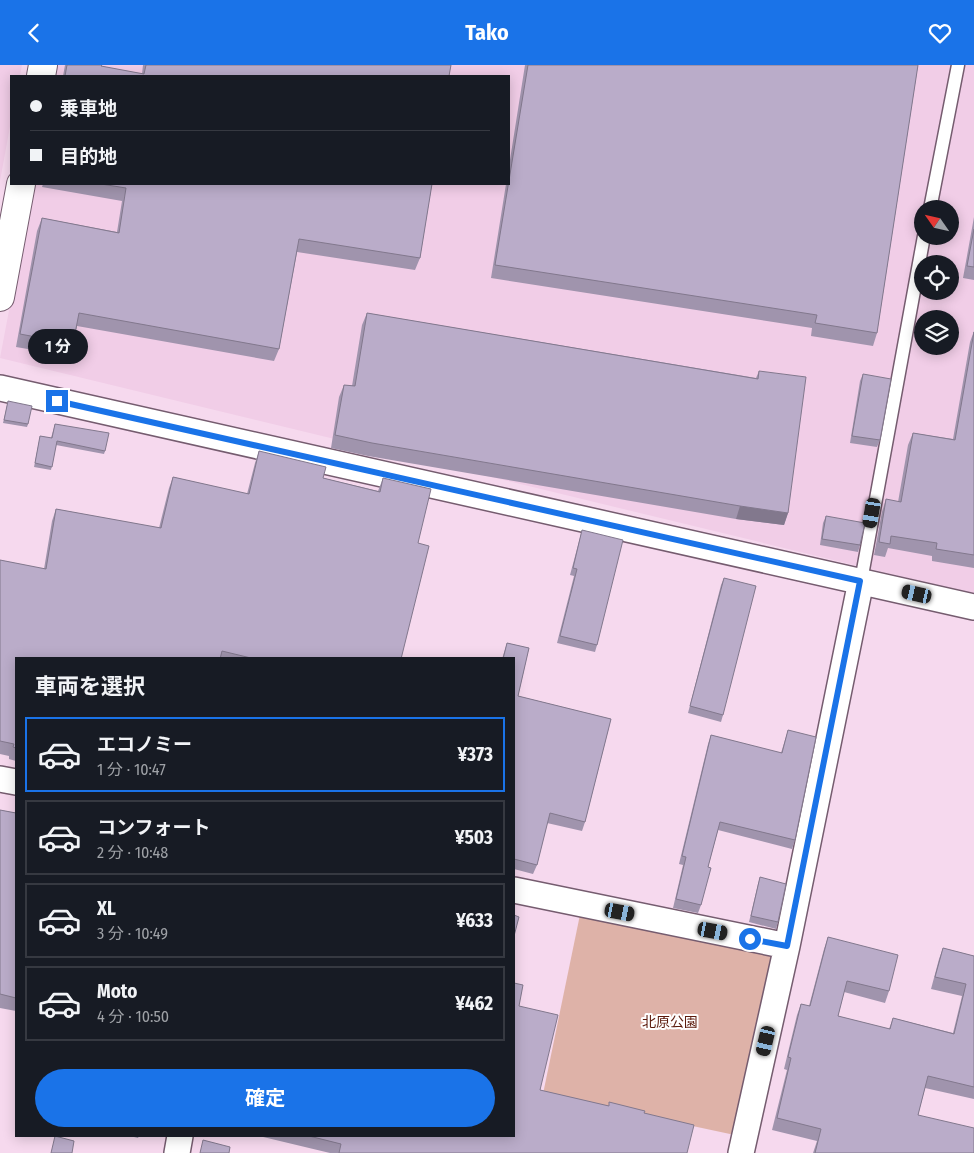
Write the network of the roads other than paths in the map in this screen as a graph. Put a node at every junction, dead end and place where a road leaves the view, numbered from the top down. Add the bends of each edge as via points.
1 (958, 65) edge
2 (21, 185) edge
3 (932, 200) edge
4 (922, 245) edge
5 (0, 297) edge
6 (0, 388) edge
7 (860, 581) junction
8 (974, 607) edge
9 (0, 779) edge
10 (15, 782) edge
11 (515, 890) edge
12 (787, 946) junction
13 (180, 1137) edge
14 (176, 1153) edge
15 (741, 1153) edge

1 - 3 lane
2 - 5 street
4 - 7 lane
6 - 7 street
7 - 8 street
7 - 12 street
9 - 10 street
11 - 12 street
12 - 15 street
13 - 14 street

